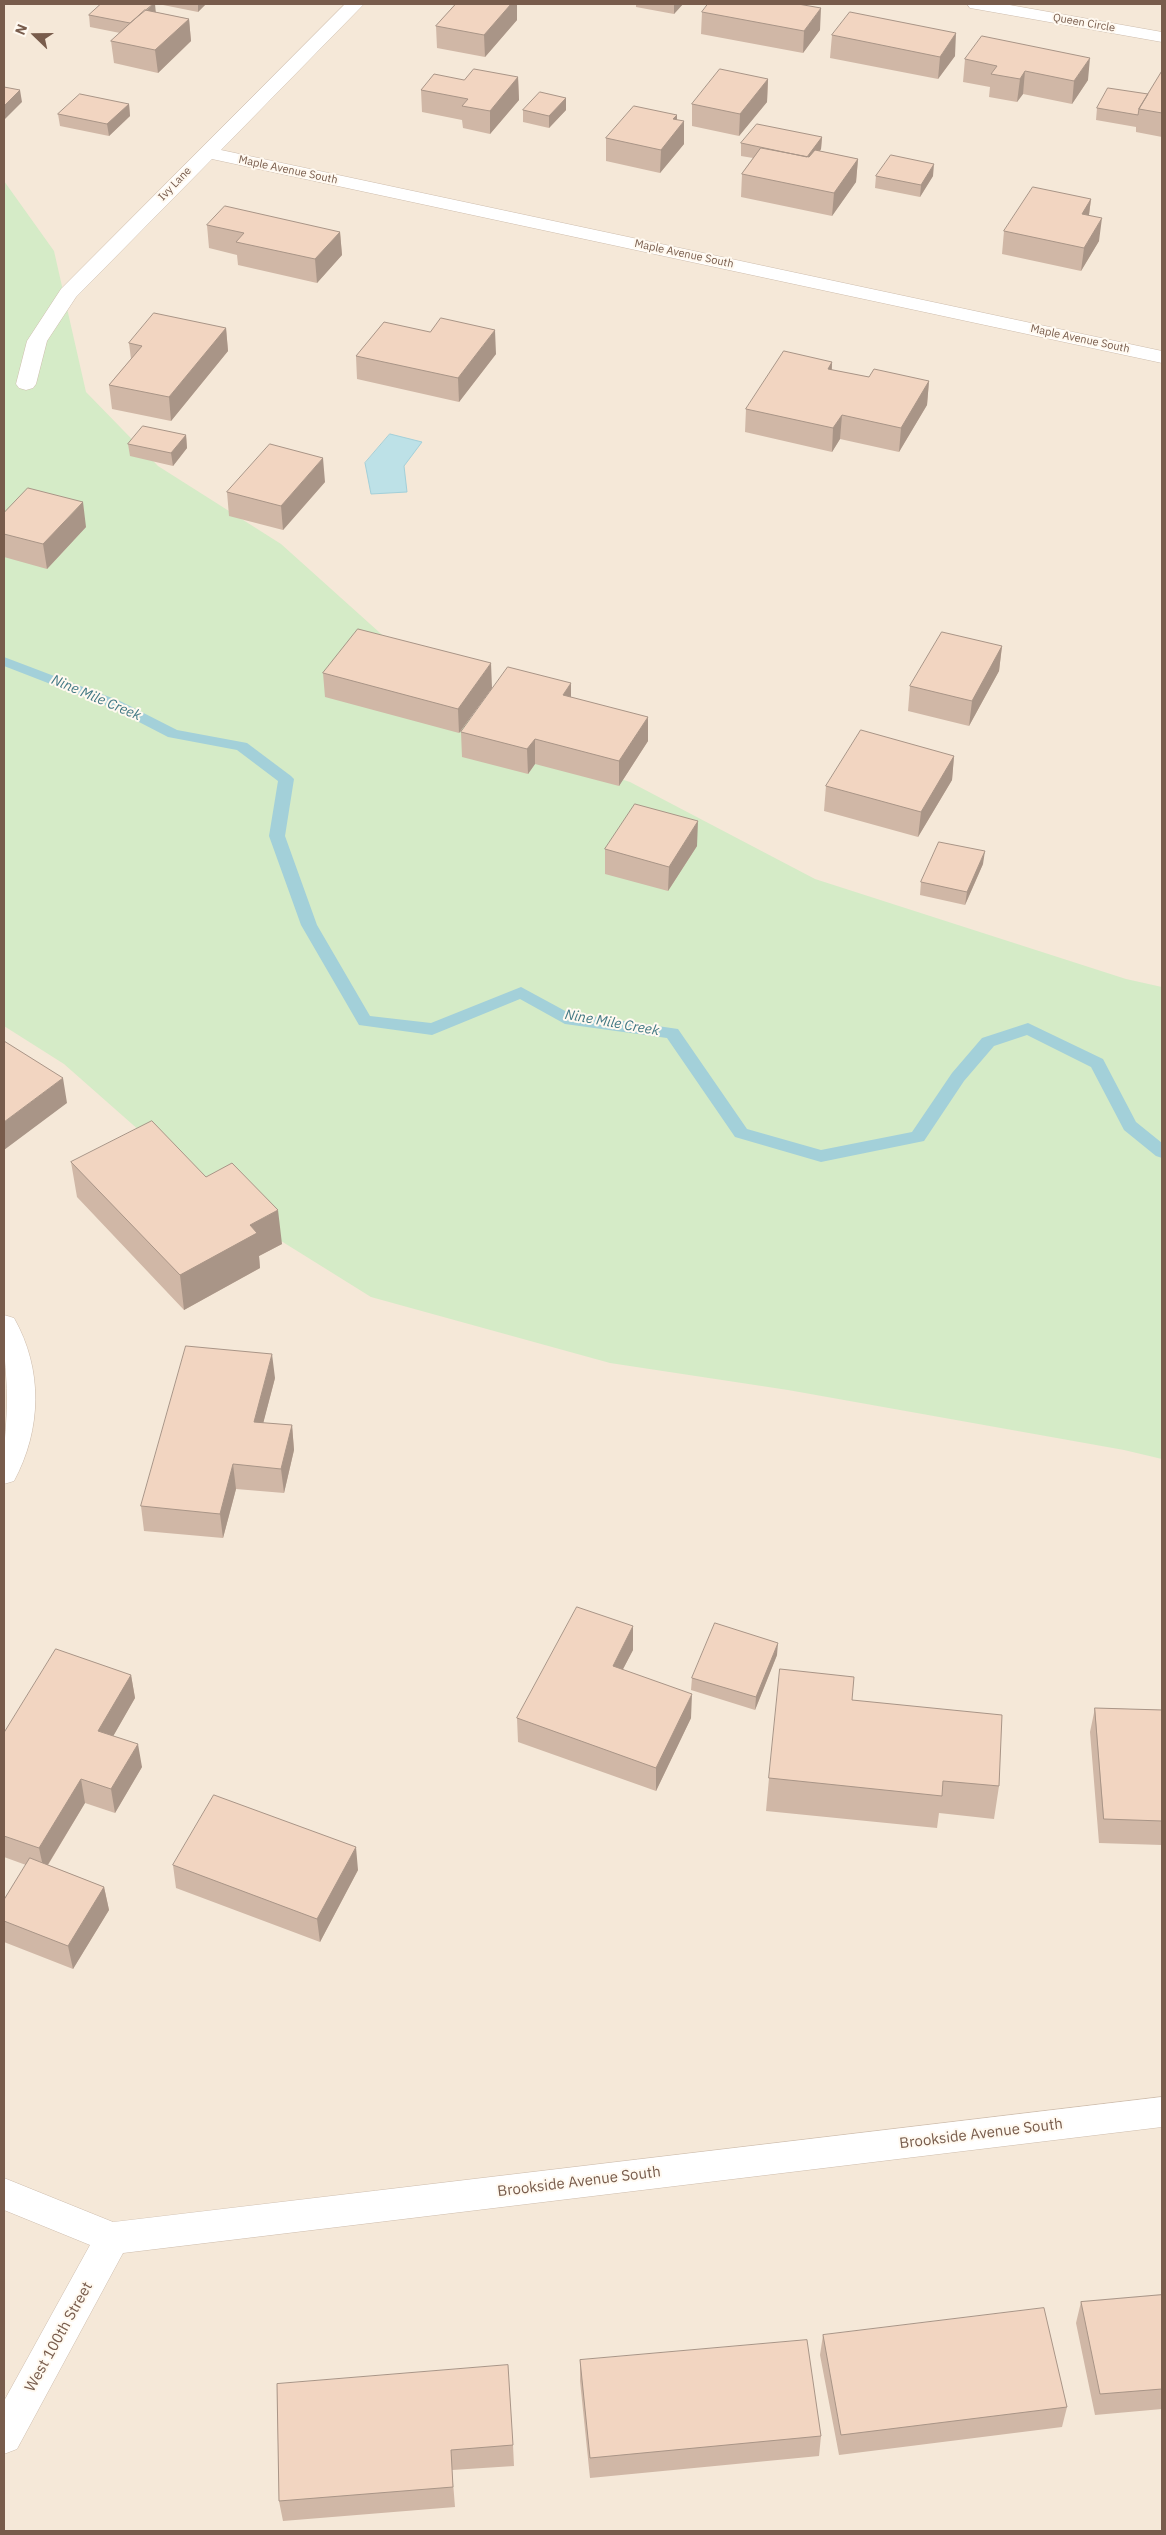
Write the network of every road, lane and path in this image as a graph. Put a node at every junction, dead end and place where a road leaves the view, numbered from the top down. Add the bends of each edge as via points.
1 (355, 4) edge
2 (976, 4) edge
3 (1162, 38) edge
4 (206, 152) junction
5 (1162, 357) edge
6 (26, 384) dead end
7 (4, 1325) edge
8 (4, 1473) edge
9 (1162, 2112) edge
10 (4, 2194) edge
11 (113, 2238) junction
12 (4, 2436) edge

1 - 4 street, Ivy Lane
2 - 3 street, Queen Circle
4 - 5 street, Maple Avenue South
4 - 6 street, Ivy Lane via 68,293 37,341
7 - 8 street via 11,1336 22,1390 15,1448
9 - 11 street, Brookside Avenue South
10 - 11 street, Brookside Avenue South
11 - 12 street, West 100th Street

